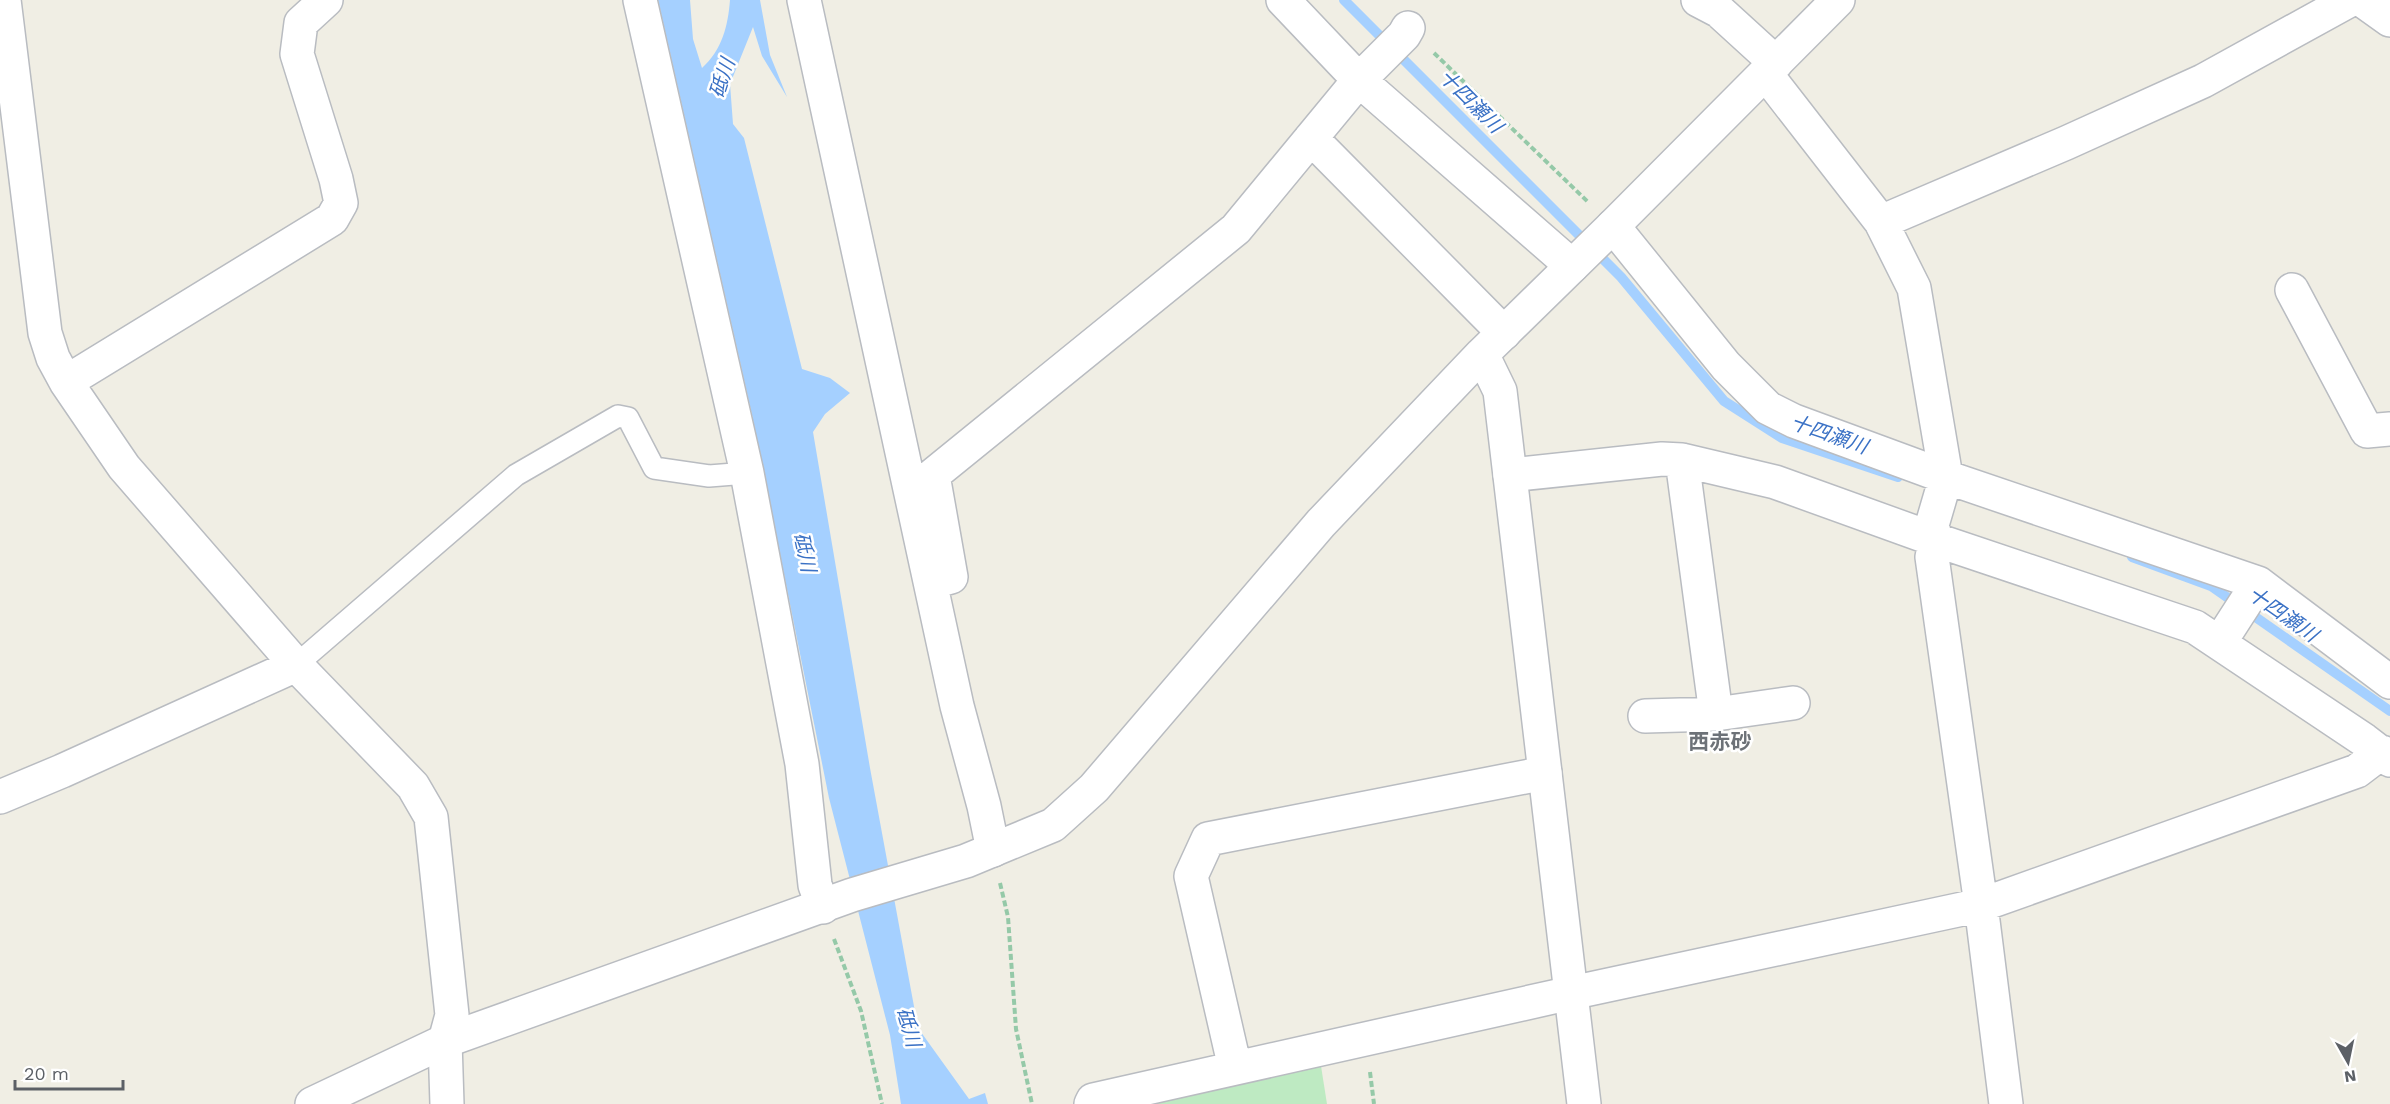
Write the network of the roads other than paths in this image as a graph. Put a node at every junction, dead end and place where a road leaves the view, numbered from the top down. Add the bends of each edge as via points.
1 (4, 0) edge
2 (326, 0) edge
3 (640, 0) edge
4 (804, 0) edge
5 (1284, 0) edge
6 (1698, 0) edge
7 (1838, 0) edge
8 (2350, 0) edge
9 (2362, 0) edge
10 (2390, 20) edge
11 (1406, 32) road end
12 (1771, 68) junction
13 (1363, 77) junction
14 (1311, 138) junction
15 (1881, 222) junction
16 (1610, 229) junction
17 (1575, 264) junction
18 (2292, 290) dead end
19 (1493, 344) junction
20 (66, 382) junction
21 (2390, 429) edge
22 (1682, 460) junction
23 (747, 473) junction
24 (1510, 476) junction
25 (1946, 480) junction
26 (1934, 533) junction
27 (930, 582) junction
28 (2255, 587) junction
29 (2222, 638) junction
30 (296, 665) junction
31 (2390, 682) edge
32 (1793, 703) dead end
33 (1716, 714) junction
34 (1645, 716) dead end
35 (2386, 756) edge
36 (1545, 773) junction
37 (0, 797) edge
38 (980, 855) junction
39 (837, 901) junction
40 (1981, 905) junction
41 (1571, 993) junction
42 (445, 1041) junction
43 (1235, 1068) junction
44 (312, 1104) edge
45 (447, 1104) edge
46 (1091, 1104) edge
47 (1584, 1104) edge
48 (2006, 1104) edge

1 - 20 street via 45,333 52,358
2 - 20 street via 301,23 297,54 336,179 340,203 332,219
3 - 23 street
4 - 27 street
5 - 13 street
6 - 12 street via 1719,11
7 - 12 street
8 - 15 street via 2203,81
9 - 10 street
11 - 13 street
12 - 15 street
12 - 16 street
13 - 14 street
13 - 17 street
14 - 19 street
14 - 27 street via 1236,229 933,475 951,577
15 - 25 street via 1914,288
16 - 17 street
16 - 25 street via 1726,366 1768,408 1794,422
17 - 19 street
18 - 21 street via 2367,432
19 - 24 street
19 - 38 street via 1321,523 1094,788 1053,825
20 - 30 street via 124,467
22 - 24 street
22 - 26 street via 1775,482
22 - 33 street
23 - 30 lane via 708,476 654,468 628,418 618,416 516,474
23 - 39 street via 802,764 815,885
24 - 36 street
25 - 26 street
25 - 28 street
26 - 29 street
26 - 40 street via 1932,557
27 - 38 street via 984,806
28 - 29 street
28 - 31 street
29 - 35 street
30 - 37 street
30 - 42 street via 413,786 431,817 452,1015
32 - 33 street
33 - 34 street
35 - 40 street via 2357,771
36 - 41 street
36 - 43 street via 1208,839 1191,876
38 - 39 street
39 - 42 street
40 - 41 street
40 - 48 street
41 - 43 street
41 - 47 street
42 - 44 street
42 - 45 street
43 - 46 street via 1093,1100

